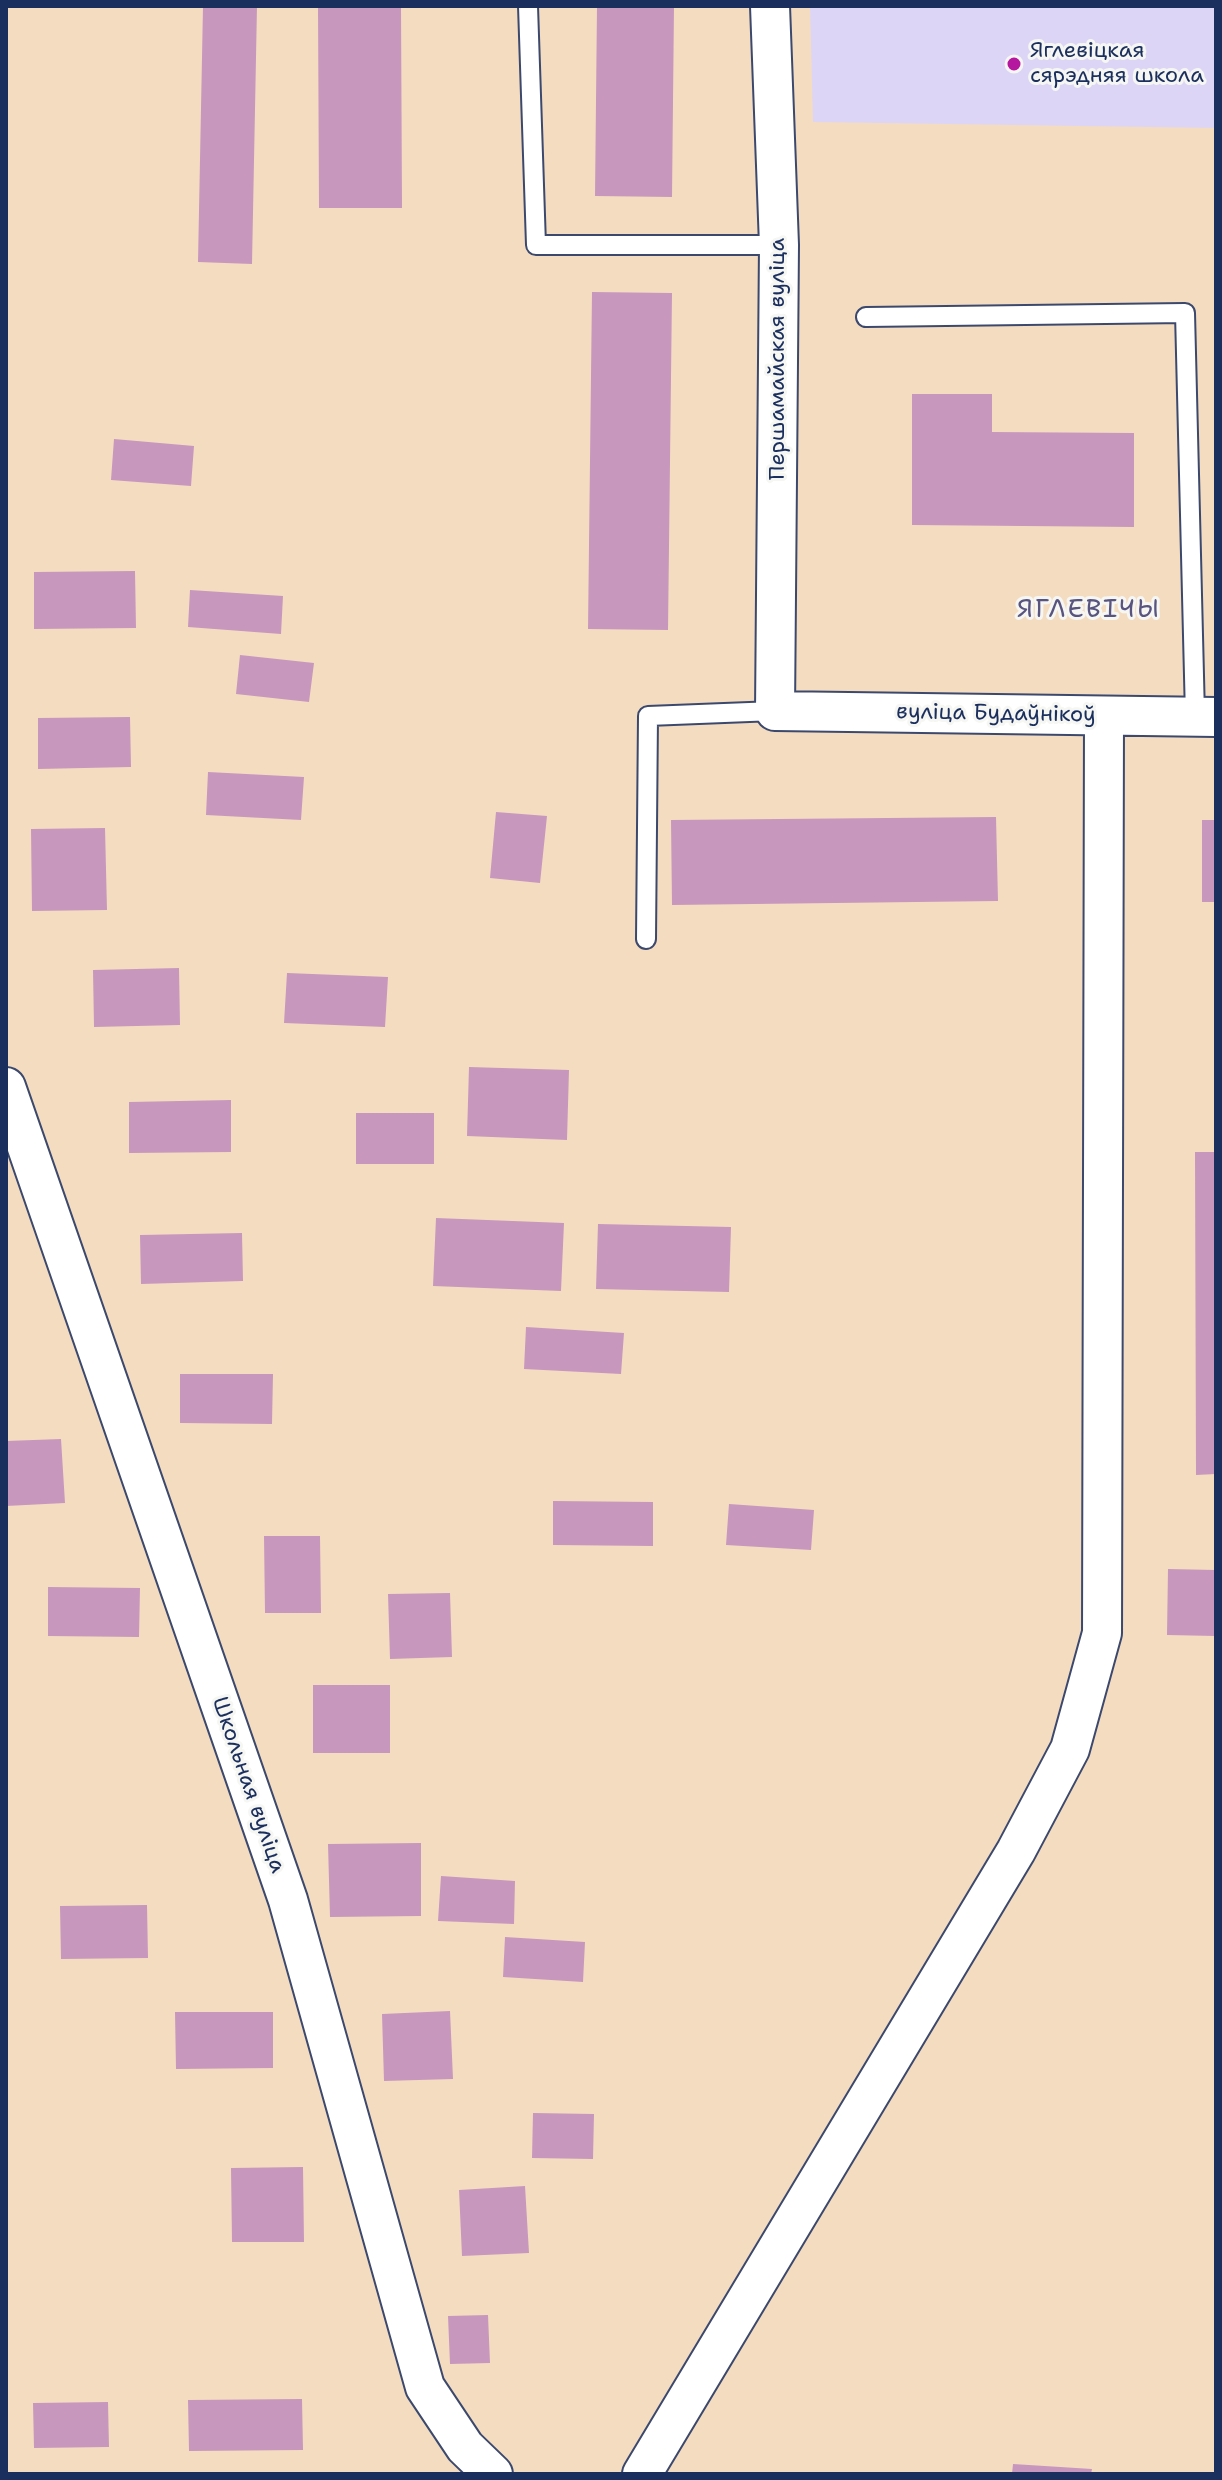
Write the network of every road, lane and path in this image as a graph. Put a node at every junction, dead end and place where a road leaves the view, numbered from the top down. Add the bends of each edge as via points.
1 (528, 6) edge
2 (770, 6) edge
3 (779, 245) junction
4 (866, 317) dead end
5 (775, 711) junction
6 (1104, 716) junction
7 (1206, 716) edge
8 (646, 939) dead end
9 (6, 1087) edge
10 (493, 2474) edge
11 (642, 2474) edge

1 - 3 lane via 536,245
2 - 3 street, Першамайская вуліца
3 - 5 street, Першамайская вуліца
4 - 7 lane via 1185,313
5 - 6 street, вуліца Будаўнікоў
5 - 8 lane via 648,716
6 - 7 street, вуліца Будаўнікоў
6 - 11 street via 1102,1633 1070,1749 1016,1851
9 - 10 street, Школьная вуліца via 288,1900 425,2387 465,2447

